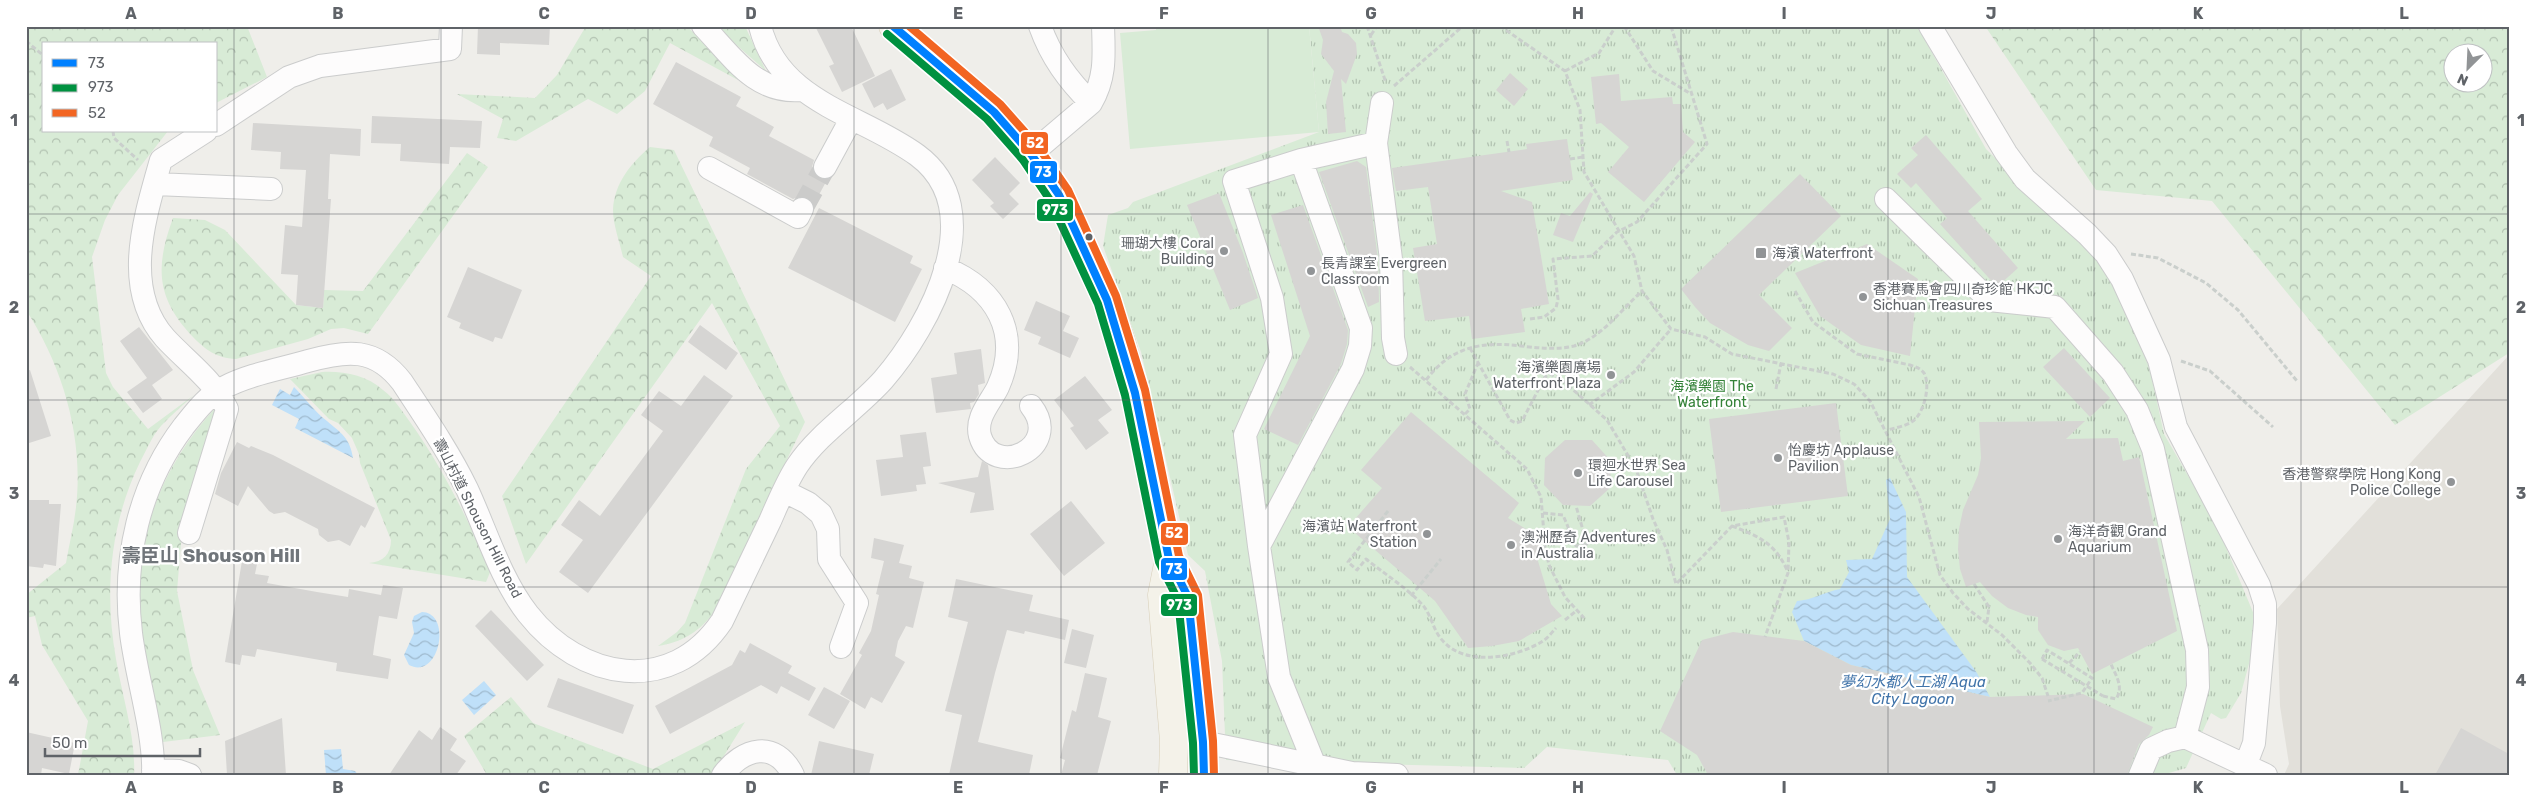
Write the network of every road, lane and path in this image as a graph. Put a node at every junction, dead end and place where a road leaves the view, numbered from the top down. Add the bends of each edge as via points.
1 (451, 26) edge
2 (703, 26) edge
3 (760, 26) edge
4 (892, 26) edge
5 (1040, 26) edge
6 (1103, 26) edge
7 (1366, 26) edge
8 (1377, 26) edge
9 (1463, 26) edge
10 (1500, 26) edge
11 (1616, 26) edge
12 (1624, 26) edge
13 (1930, 26) edge
14 (1672, 27) edge
15 (1370, 35) junction
16 (26, 41) edge
17 (42, 54) edge
18 (1564, 70) junction
19 (801, 90) junction
20 (1692, 94) junction
21 (1090, 103) junction
22 (1382, 103) dead end
23 (851, 119) junction
24 (218, 124) edge
25 (113, 132) edge
26 (204, 132) edge
27 (1507, 141) dead end
28 (1376, 142) junction
29 (1509, 152) dead end
30 (1031, 154) junction
31 (1583, 157) junction
32 (1570, 159) dead end
33 (1301, 160) junction
34 (825, 167) tunnel mouth
35 (709, 168) dead end
36 (156, 179) junction
37 (271, 189) dead end
38 (1886, 199) dead end
39 (802, 209) dead end
40 (1618, 232) junction
41 (2106, 254) junction
42 (945, 268) junction
43 (1642, 291) junction
44 (1795, 291) dead end
45 (1530, 319) dead end
46 (1671, 329) junction
47 (1360, 346) junction
48 (1395, 346) junction
49 (1470, 348) junction
50 (2159, 360) junction
51 (1478, 363) junction
52 (1781, 363) junction
53 (1426, 380) junction
54 (2297, 381) dead end
55 (1776, 389) dead end
56 (218, 391) junction
57 (1589, 405) junction
58 (1032, 406) dead end
59 (1465, 414) junction
60 (2273, 427) dead end
61 (1887, 430) junction
62 (1542, 486) dead end
63 (1538, 488) junction
64 (784, 491) junction
65 (1576, 506) dead end
66 (1388, 511) dead end
67 (1543, 513) junction
68 (1732, 526) junction
69 (189, 533) dead end
70 (1259, 546) junction
71 (1170, 559) junction
72 (1441, 559) dead end
73 (1788, 573) junction
74 (1974, 584) dead end
75 (1411, 596) junction
76 (1576, 611) junction
77 (1584, 618) dead end
78 (1565, 620) dead end
79 (1986, 622) junction
80 (1556, 628) dead end
81 (1765, 637) dead end
82 (841, 647) dead end
83 (2080, 652) dead end
84 (2068, 663) junction
85 (2110, 664) dead end
86 (2048, 696) dead end
87 (2048, 702) dead end
88 (2185, 737) junction
89 (1203, 742) junction
90 (1255, 765) edge
91 (1315, 766) junction
92 (153, 772) edge
93 (2247, 772) edge
94 (190, 775) edge
95 (723, 775) edge
96 (793, 775) edge
97 (1173, 775) edge
98 (1204, 775) edge
99 (1398, 775) edge
100 (2140, 775) edge

1 - 24 street via 450,49 320,66 290,77
2 - 19 street via 758,81 775,89
3 - 19 street, 壽山村道 Shouson Hill Road via 778,65
4 - 30 main road via 994,112
5 - 21 street via 1064,74
6 - 21 street via 1102,80
7 - 15 path
8 - 15 path
9 - 15 path via 1389,90
10 - 18 path
11 - 18 path via 1599,52
12 - 20 path via 1654,71
13 - 41 street via 2006,153 2026,179
14 - 20 path
16 - 17 path
18 - 31 path via 1580,110
19 - 23 street, 壽山村道 Shouson Hill Road
20 - 40 path via 1707,144 1637,222
21 - 30 street
22 - 28 street
23 - 34 street
23 - 42 street, 壽山村道 Shouson Hill Road via 913,152 940,179 949,196 952,214
25 - 36 path via 114,138
26 - 36 street via 161,160
27 - 29 path
28 - 33 street
28 - 48 street via 1390,259
30 - 71 main road via 1074,224 1122,341
31 - 32 path
31 - 40 path via 1584,172
33 - 47 street via 1361,328
33 - 70 street via 1234,181 1272,298 1280,354 1245,435
35 - 39 street via 798,217
36 - 37 street
36 - 56 street via 142,240 142,295 155,325
38 - 88 street via 1988,300 2055,307 2113,373 2138,410 2153,449 2197,650 2198,687
40 - 43 path via 1634,256
40 - 45 path via 1592,256 1553,259 1558,299 1556,308 1544,317
41 - 50 street via 2122,279
41 - 54 path via 2158,258 2206,283 2238,310
42 - 58 street via 985,292 1005,329 1007,359 1003,374 980,422 979,431 987,448 1004,457 1030,450 1040,428
42 - 64 street, 壽山村道 Shouson Hill Road via 929,311 910,346 863,401 806,454
43 - 46 path
43 - 49 path via 1604,328 1575,346 1494,345
44 - 61 path via 1813,322 1857,354 1910,365 1924,374 1922,410 1913,421
46 - 52 path via 1704,337 1732,354
46 - 57 path via 1634,372
47 - 48 street via 1382,349
47 - 70 street via 1353,369
48 - 53 path
49 - 51 path
49 - 53 path via 1453,354
50 - 60 path via 2170,357 2210,370
50 - 93 street via 2176,427 2259,585 2265,604 2254,743
51 - 57 path via 1510,420 1516,424 1522,421 1545,377 1550,374 1561,379
51 - 59 path via 1465,394 1470,409
52 - 55 path
52 - 61 path via 1833,374 1854,384 1870,401
53 - 59 path
56 - 64 street, 壽山村道 Shouson Hill Road via 241,380 336,354 360,354 384,364 402,382 453,463 506,577 528,615 569,651 631,673 678,662 714,634
56 - 69 street via 227,409
56 - 92 street, 壽山村道 Shouson Hill Road via 193,415 161,461 142,507 132,547 130,631
57 - 68 path via 1607,420 1636,469 1667,550 1676,584
59 - 63 path via 1527,470
61 - 79 path via 1919,497 1940,575 1968,609
62 - 63 path
63 - 67 path
64 - 82 street via 821,514 828,529 830,559 857,603
65 - 67 path via 1588,544 1576,546 1563,515
66 - 75 path via 1348,562 1357,570 1366,559
67 - 76 path via 1549,565 1556,582
68 - 73 path via 1768,543 1780,555
68 - 73 path via 1784,517
70 - 91 street via 1279,677
71 - 89 main road via 1188,597
71 - 97 main road via 1162,595 1174,741
72 - 75 path
73 - 81 path
74 - 79 path via 1989,608
75 - 80 path via 1424,607 1441,640 1453,651 1475,656 1492,658 1522,650 1543,641
76 - 77 path
76 - 78 path
79 - 86 path via 2030,663 2042,678
83 - 84 path
84 - 85 path, bridge via 2047,650 2042,659 2103,696 2116,699 2120,693 2119,684
84 - 87 path via 2092,678 2082,693
88 - 93 street
88 - 100 street via 2151,749
89 - 90 street via 1222,745
89 - 98 main road
90 - 91 street
91 - 99 street via 1352,773
92 - 94 street via 179,771
95 - 96 street via 739,757 756,751 775,755

